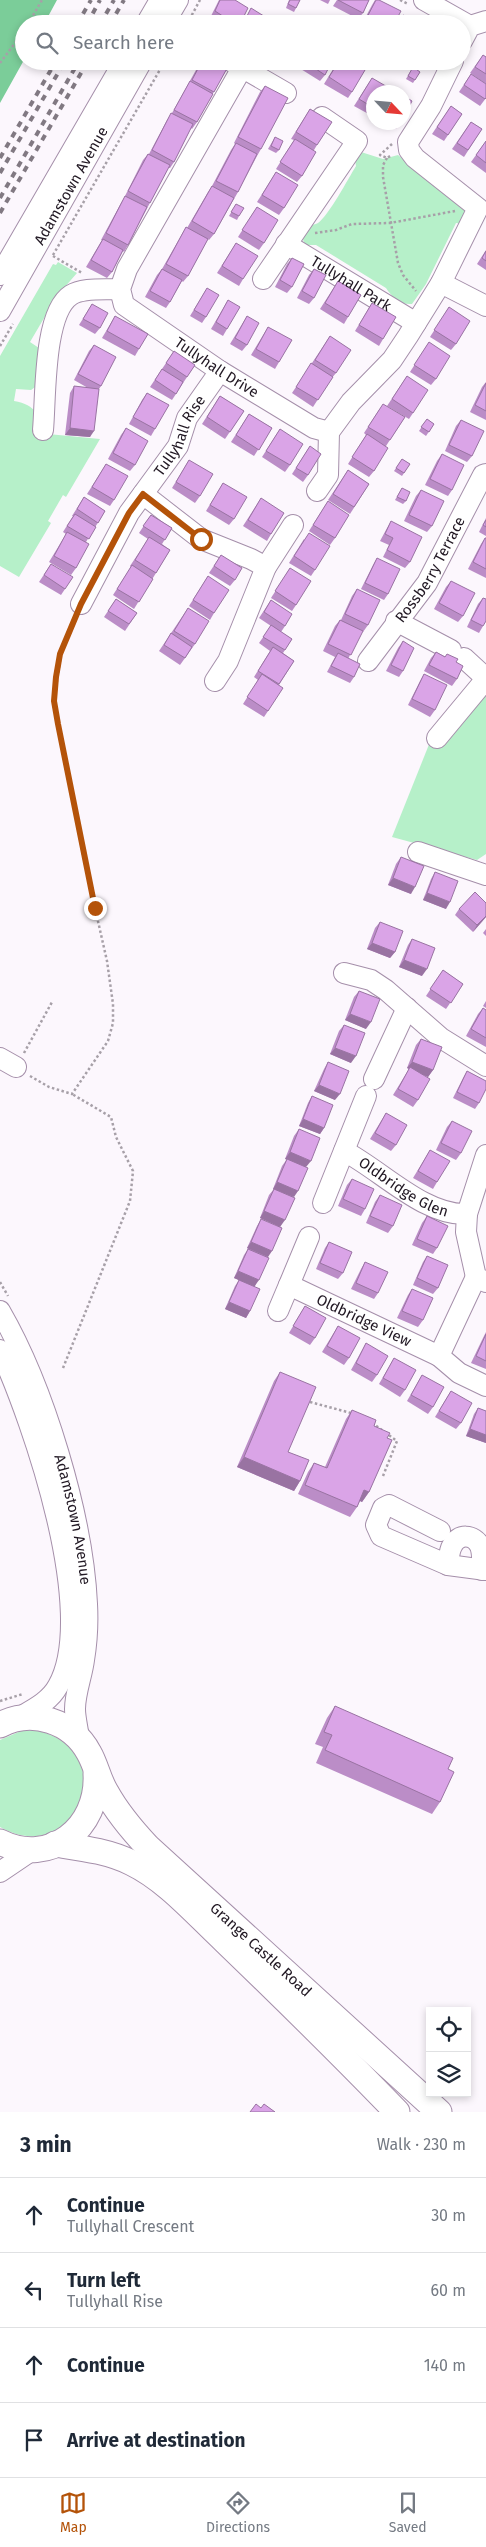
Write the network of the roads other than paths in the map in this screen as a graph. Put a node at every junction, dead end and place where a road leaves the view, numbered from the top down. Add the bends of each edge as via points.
1 (160, 0) edge
2 (178, 0) edge
3 (424, 0) edge
4 (151, 15) edge
5 (169, 15) edge
6 (448, 15) edge
7 (119, 70) edge
8 (137, 70) edge
9 (234, 70) edge
10 (247, 70) edge
11 (449, 70) edge
12 (286, 93) dead end
13 (322, 117) edge
14 (476, 206) edge
15 (290, 238) junction
16 (0, 275) edge
17 (263, 280) dead end
18 (441, 283) junction
19 (120, 289) junction
20 (486, 306) edge
21 (0, 311) edge
22 (416, 323) junction
23 (220, 371) junction
24 (43, 430) dead end
25 (329, 432) junction
26 (486, 474) edge
27 (317, 491) dead end
28 (143, 494) junction
29 (293, 525) dead end
30 (266, 567) junction
31 (81, 604) road end
32 (396, 621) junction
33 (368, 661) dead end
34 (486, 678) edge
35 (215, 681) dead end
36 (437, 738) dead end
37 (418, 852) dead end
38 (486, 875) edge
39 (344, 973) dead end
40 (407, 1008) junction
41 (486, 1066) edge
42 (344, 1151) junction
43 (486, 1155) edge
44 (322, 1203) dead end
45 (467, 1214) junction
46 (309, 1237) dead end
47 (481, 1280) edge
48 (289, 1285) junction
49 (278, 1311) dead end
50 (0, 1312) edge
51 (0, 1350) edge
52 (439, 1356) junction
53 (486, 1386) edge
54 (440, 1531) dead end
55 (448, 1565) junction
56 (484, 1570) edge
57 (10, 1721) edge
58 (79, 1739) junction
59 (96, 1774) junction
60 (0, 1842) edge
61 (44, 1847) junction
62 (0, 1872) edge
63 (397, 2112) edge
64 (439, 2112) edge

1 - 4 street
2 - 5 street
3 - 6 street
7 - 16 street, Adamstown Avenue
8 - 21 street, Adamstown Avenue
9 - 19 street via 127,269
10 - 12 street
11 - 14 street via 408,142 409,150
13 - 15 street via 374,151
14 - 18 street
15 - 17 street
15 - 22 street, Tullyhall Park
18 - 20 street
18 - 22 street
19 - 23 street, Tullyhall Drive via 124,305
19 - 24 street via 84,290 71,294 62,305 50,332
22 - 25 street via 392,360
23 - 25 street, Tullyhall Drive via 314,428
23 - 28 street, Tullyhall Rise via 187,418 178,446
25 - 27 street via 328,475
26 - 32 street, Rossberry Terrace via 427,583
28 - 30 street via 201,539
28 - 31 street, Tullyhall Rise via 129,513
29 - 30 street
30 - 35 street via 228,661
32 - 33 street, Rossberry Terrace
32 - 34 street via 458,654
34 - 36 street
37 - 38 street
39 - 40 street via 371,980
40 - 41 street via 441,1038
40 - 42 street, Oldbridge Glen
42 - 44 street, Oldbridge Glen
42 - 45 street, Oldbridge Glen via 415,1198 452,1215
43 - 45 street
45 - 47 street via 466,1232
46 - 48 street
47 - 52 street
48 - 49 street
48 - 52 street, Oldbridge View
50 - 58 street, Adamstown Avenue via 39,1398 61,1464 80,1550 87,1630 75,1707
51 - 57 street, Adamstown Avenue via 20,1394 43,1462 59,1528 70,1630 64,1672 57,1688 48,1698
52 - 53 street, Oldbridge View via 459,1373
54 - 55 street via 389,1505 383,1508 376,1525 381,1536
55 - 56 street
55 - 56 street via 452,1544 468,1536 480,1547
57 - 58 main road, Grange Castle Road via 54,1722
58 - 59 main road, Grange Castle Road via 89,1752
59 - 61 main road, Grange Castle Road via 96,1796 86,1820 73,1834
59 - 64 main road, Grange Castle Road via 125,1820 148,1847
60 - 61 main road, Grange Castle Road via 18,1849
61 - 62 street
61 - 63 main road, Grange Castle Road via 105,1853 133,1863 150,1874 273,1987

